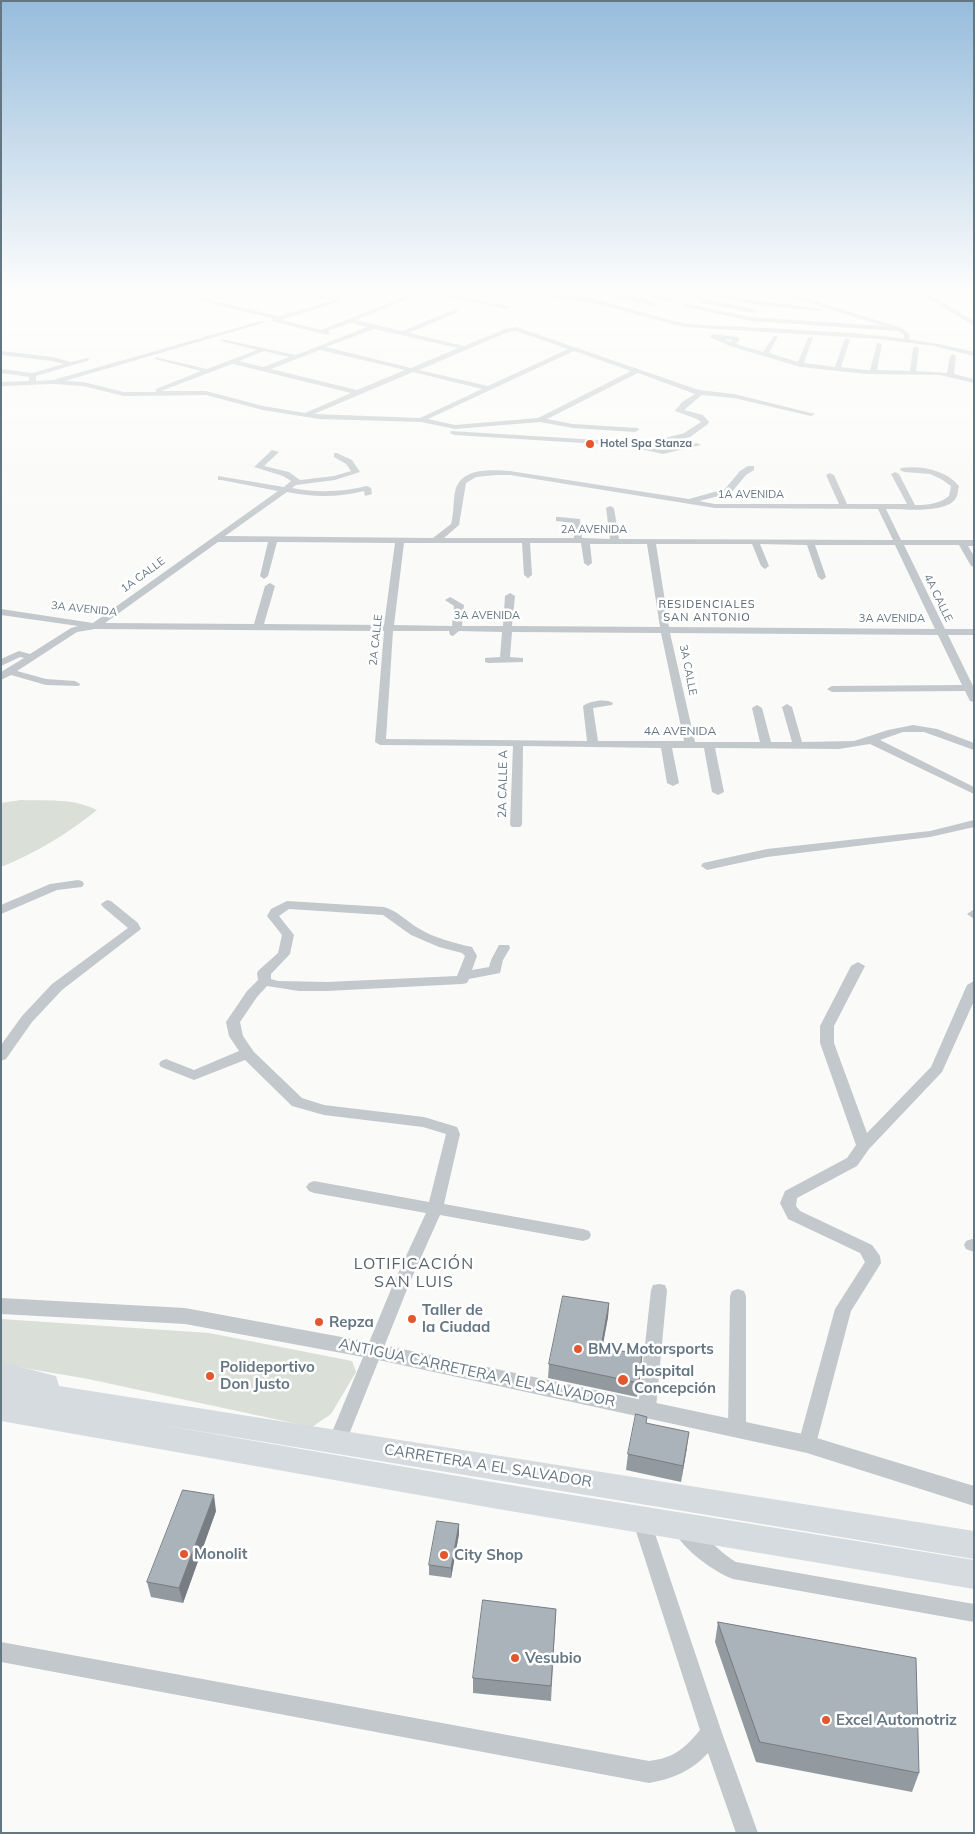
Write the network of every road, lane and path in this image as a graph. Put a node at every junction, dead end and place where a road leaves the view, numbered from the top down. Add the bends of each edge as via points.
1 (32, 378) edge
2 (68, 378) edge
3 (191, 378) edge
4 (299, 378) edge
5 (395, 378) edge
6 (444, 378) edge
7 (509, 378) edge
8 (624, 378) edge
9 (656, 378) edge
10 (53, 382) junction
11 (33, 383) junction
12 (1, 384) edge
13 (487, 388) junction
14 (698, 392) junction
15 (359, 393) junction
16 (146, 395) junction
17 (810, 414) dead end
18 (306, 415) junction
19 (421, 420) junction
20 (540, 420) junction
21 (432, 424) junction
22 (635, 430) dead end
23 (599, 442) dead end
24 (697, 445) dead end
25 (275, 452) dead end
26 (337, 455) dead end
27 (750, 468) dead end
28 (904, 470) dead end
29 (830, 474) dead end
30 (895, 474) dead end
31 (221, 478) dead end
32 (294, 483) junction
33 (283, 489) junction
34 (368, 494) dead end
35 (685, 501) junction
36 (844, 507) junction
37 (881, 507) junction
38 (912, 507) junction
39 (610, 508) dead end
40 (559, 519) dead end
41 (214, 539) junction
42 (273, 540) junction
43 (400, 540) junction
44 (435, 540) junction
45 (526, 541) junction
46 (582, 541) junction
47 (615, 542) junction
48 (651, 542) junction
49 (755, 542) junction
50 (810, 542) junction
51 (899, 542) junction
52 (962, 543) junction
53 (974, 543) edge
54 (588, 563) dead end
55 (974, 564) edge
56 (765, 566) dead end
57 (528, 575) dead end
58 (264, 576) dead end
59 (822, 576) dead end
60 (270, 586) dead end
61 (510, 596) dead end
62 (450, 600) dead end
63 (1, 612) edge
64 (1, 619) edge
65 (95, 626) junction
66 (258, 627) junction
67 (123, 628) junction
68 (74, 630) junction
69 (389, 631) junction
70 (456, 631) junction
71 (508, 631) junction
72 (667, 632) junction
73 (974, 632) edge
74 (943, 634) junction
75 (974, 636) edge
76 (31, 657) junction
77 (488, 660) dead end
78 (504, 660) junction
79 (520, 660) dead end
80 (1, 663) edge
81 (6, 675) edge
82 (75, 684) dead end
83 (968, 688) junction
84 (832, 689) dead end
85 (974, 699) edge
86 (608, 704) dead end
87 (787, 707) dead end
88 (757, 708) dead end
89 (871, 740) junction
90 (380, 742) joint
91 (518, 743) junction
92 (593, 744) junction
93 (690, 744) junction
94 (709, 745) junction
95 (766, 745) junction
96 (666, 746) junction
97 (798, 746) junction
98 (974, 746) edge
99 (673, 783) dead end
100 (974, 791) edge
101 (718, 792) dead end
102 (974, 823) edge
103 (516, 825) dead end
104 (706, 866) dead end
105 (78, 884) dead end
106 (107, 904) dead end
107 (1, 910) edge
108 (504, 948) dead end
109 (858, 966) dead end
110 (466, 975) junction
111 (265, 981) junction
112 (974, 986) edge
113 (249, 1055) junction
114 (1, 1056) edge
115 (166, 1064) dead end
116 (864, 1145) junction
117 (314, 1187) dead end
118 (435, 1209) junction
119 (583, 1235) dead end
120 (659, 1290) dead end
121 (738, 1296) dead end
122 (1, 1306) edge
123 (374, 1351) junction
124 (1, 1373) edge
125 (1, 1389) edge
126 (647, 1408) junction
127 (1, 1409) edge
128 (165, 1413) junction
129 (54, 1417) junction
130 (127, 1418) junction
131 (1, 1420) edge
132 (737, 1428) junction
133 (337, 1442) junction
134 (807, 1444) junction
135 (974, 1496) edge
136 (637, 1508) junction
137 (678, 1525) junction
138 (974, 1544) edge
139 (973, 1575) edge
140 (974, 1613) edge
141 (1, 1652) edge
142 (711, 1733) junction
143 (747, 1833) edge

1 - 11 street
2 - 10 street
3 - 16 street
4 - 15 street
5 - 15 street
6 - 13 street
7 - 13 street
8 - 20 street
9 - 14 street
10 - 11 street
10 - 16 street
11 - 12 street
13 - 19 street
14 - 17 street via 734,396
14 - 24 street via 699,395 679,411 706,422 687,435 635,447 664,452
15 - 18 street
16 - 18 street via 206,393
18 - 19 street
19 - 21 street
20 - 21 street via 465,427
20 - 22 street via 573,426
21 - 23 street via 428,427 468,435
25 - 32 street via 258,467 291,475 296,480
26 - 32 street, 1A CALLE via 349,462 356,472
27 - 35 street via 728,491
28 - 38 street, 1A AVENIDA via 934,473 949,480 955,489 948,502
29 - 36 street
30 - 38 street
31 - 33 street
32 - 33 street, 1A CALLE
33 - 34 street via 325,496 367,488
33 - 41 street, 1A CALLE
35 - 36 street, 1A AVENIDA via 715,506
35 - 44 street, 1A AVENIDA via 510,474 481,474 464,480 460,486 456,524
36 - 37 street, 1A AVENIDA
37 - 38 street, 1A AVENIDA
37 - 51 street, 4A CALLE
39 - 47 street
40 - 46 street via 578,520
41 - 42 street, 2A AVENIDA
41 - 65 street, 1A CALLE
42 - 43 street, 2A AVENIDA
42 - 58 street
43 - 44 street, 2A AVENIDA
43 - 69 street, 2A CALLE
44 - 45 street, 2A AVENIDA
45 - 46 street, 2A AVENIDA
45 - 57 street
46 - 47 street, 2A AVENIDA
46 - 54 street
47 - 48 street, 2A AVENIDA
48 - 49 street, 2A AVENIDA
48 - 72 street, 3A CALLE
49 - 50 street, 2A AVENIDA
49 - 56 street
50 - 51 street, 2A AVENIDA
50 - 59 street
51 - 52 street, 2A AVENIDA
51 - 74 street, 4A CALLE
52 - 53 street, 2A AVENIDA
52 - 55 street
60 - 66 street
61 - 71 street
62 - 70 street via 459,605
63 - 65 street, 3A AVENIDA
64 - 68 street, 3A AVENIDA
65 - 67 street, 3A AVENIDA
65 - 68 street, 1A CALLE
66 - 67 street, 3A AVENIDA
66 - 69 street, 3A AVENIDA
67 - 68 street, 3A AVENIDA
67 - 69 street, 3A AVENIDA
68 - 76 street, 1A CALLE
69 - 70 street, 3A AVENIDA
69 - 90 street, 2A CALLE
70 - 71 street, 3A AVENIDA
71 - 72 street, 3A AVENIDA
71 - 78 street
72 - 74 street, 3A AVENIDA
72 - 93 street, 3A CALLE
73 - 74 street, 3A AVENIDA
74 - 75 street, 3A AVENIDA
74 - 83 street, 4A CALLE
76 - 80 street via 13,656
76 - 81 street, 1A CALLE
77 - 78 street
78 - 79 street
81 - 82 street
83 - 84 street
83 - 85 street, 4A CALLE
86 - 92 street via 588,706
87 - 97 street
88 - 95 street
89 - 97 street, 4A AVENIDA via 851,745
89 - 98 street, 4A AVENIDA via 892,732 920,728
89 - 100 street
90 - 91 street, 4A AVENIDA
91 - 92 street, 4A AVENIDA
91 - 103 street, 2A CALLE A
92 - 96 street, 4A AVENIDA
93 - 94 street, 4A AVENIDA
93 - 96 street, 4A AVENIDA
94 - 95 street, 4A AVENIDA
94 - 101 street
95 - 97 street, 4A AVENIDA
96 - 99 street
102 - 104 street via 921,835 776,852
105 - 107 street via 54,887
106 - 114 street via 135,929 57,987 27,1019
108 - 110 street via 495,970
109 - 116 street via 827,1026 826,1042
110 - 111 street via 462,980 373,985 284,986
110 - 111 street via 471,952 415,932 390,913 295,904 287,905 273,916 288,935 284,954 264,973
111 - 113 street via 233,1022 236,1036
112 - 116 street via 937,1069
113 - 115 street via 240,1055 194,1075
113 - 118 street via 297,1102 324,1110 424,1122 452,1131
116 - 134 street via 852,1162 790,1195 787,1204 794,1215 866,1249 873,1263 843,1309
117 - 118 street
118 - 119 street
118 - 123 street
120 - 126 street
121 - 132 street
122 - 123 street, ANTIGUA CARRETERA A EL SALVADOR via 185,1316
123 - 126 street, ANTIGUA CARRETERA A EL SALVADOR
123 - 133 street
124 - 128 highway
125 - 130 highway, CARRETERA A EL SALVADOR
126 - 132 street, ANTIGUA CARRETERA A EL SALVADOR
127 - 129 highway, CARRETERA A EL SALVADOR
128 - 130 highway, CARRETERA A EL SALVADOR
128 - 133 highway, CARRETERA A EL SALVADOR
129 - 130 highway, CARRETERA A EL SALVADOR
129 - 131 highway
130 - 136 highway, CARRETERA A EL SALVADOR via 488,1494
132 - 134 street, ANTIGUA CARRETERA A EL SALVADOR
133 - 136 highway, CARRETERA A EL SALVADOR
134 - 135 street, ANTIGUA CARRETERA A EL SALVADOR
136 - 137 highway, CARRETERA A EL SALVADOR
136 - 138 highway, CARRETERA A EL SALVADOR
136 - 142 street
137 - 139 highway, CARRETERA A EL SALVADOR
137 - 140 street via 707,1554 733,1570
141 - 142 street via 649,1772 682,1764
142 - 143 street

